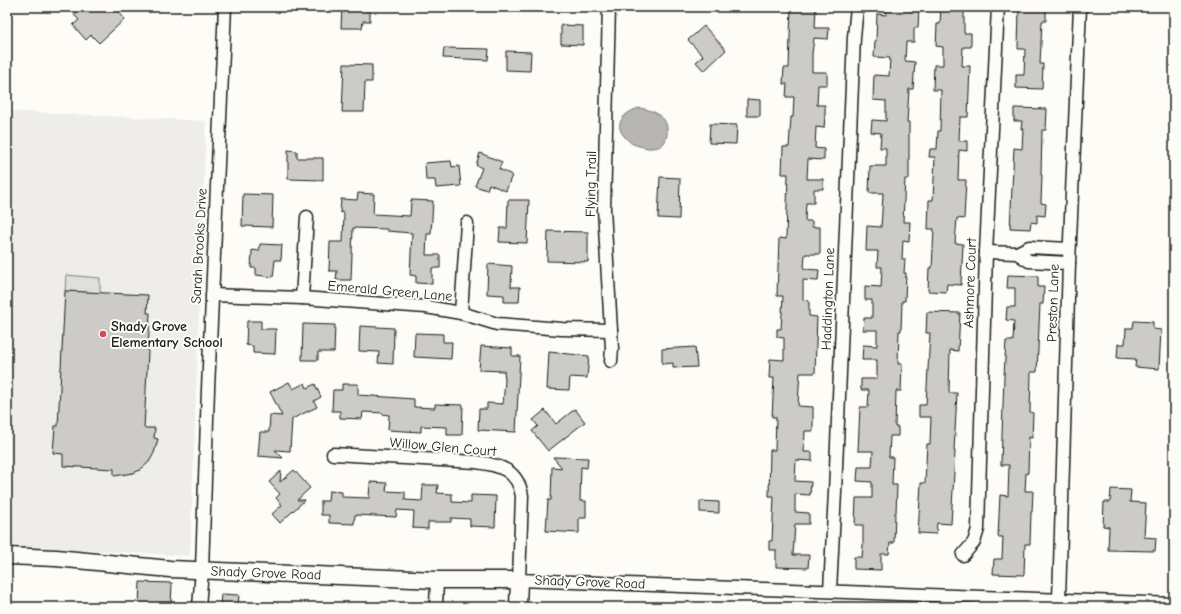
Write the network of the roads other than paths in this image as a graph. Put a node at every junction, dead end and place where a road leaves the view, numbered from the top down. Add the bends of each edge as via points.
1 (225, 7) edge
2 (609, 7) edge
3 (857, 7) edge
4 (998, 7) edge
5 (1080, 7) edge
6 (307, 217) dead end
7 (467, 223) dead end
8 (1069, 249) junction
9 (986, 252) junction
10 (1017, 254) junction
11 (1069, 263) junction
12 (212, 295) junction
13 (302, 298) junction
14 (461, 313) junction
15 (611, 330) junction
16 (611, 360) dead end
17 (333, 454) dead end
18 (963, 555) dead end
19 (7, 556) edge
20 (202, 570) junction
21 (437, 580) junction
22 (519, 580) junction
23 (830, 591) junction
24 (1059, 600) junction
25 (964, 602) edge
26 (1174, 604) edge
27 (200, 607) edge
28 (436, 607) edge
29 (518, 607) edge

1 - 12 street, Sarah Brooks Drive
2 - 15 street, Flying Trail via 604,209
3 - 23 street, Haddington Lane
4 - 9 street, Ashmore Court
5 - 8 street, Preston Lane
6 - 13 street
7 - 14 street
8 - 10 street via 1029,247
8 - 11 street, Preston Lane
9 - 10 street
9 - 18 street, Ashmore Court via 978,528 974,542
10 - 11 street via 1029,261
11 - 24 street, Preston Lane
12 - 13 street, Emerald Green Lane
12 - 20 street, Sarah Brooks Drive
13 - 14 street, Emerald Green Lane via 426,307
14 - 15 street, Emerald Green Lane via 497,324 514,326
15 - 16 street, Flying Trail
17 - 22 street, Willow Glen Court via 476,462 506,469 515,476 521,486
19 - 20 main road, Shady Grove Road
20 - 21 main road, Shady Grove Road
20 - 27 street, Sarah Brooks Drive
21 - 22 main road, Shady Grove Road
21 - 28 street
22 - 23 street, Shady Grove Road
22 - 29 main road
23 - 25 street, Shady Grove Road
24 - 25 street, Shady Grove Road
24 - 26 street, Shady Grove Road

